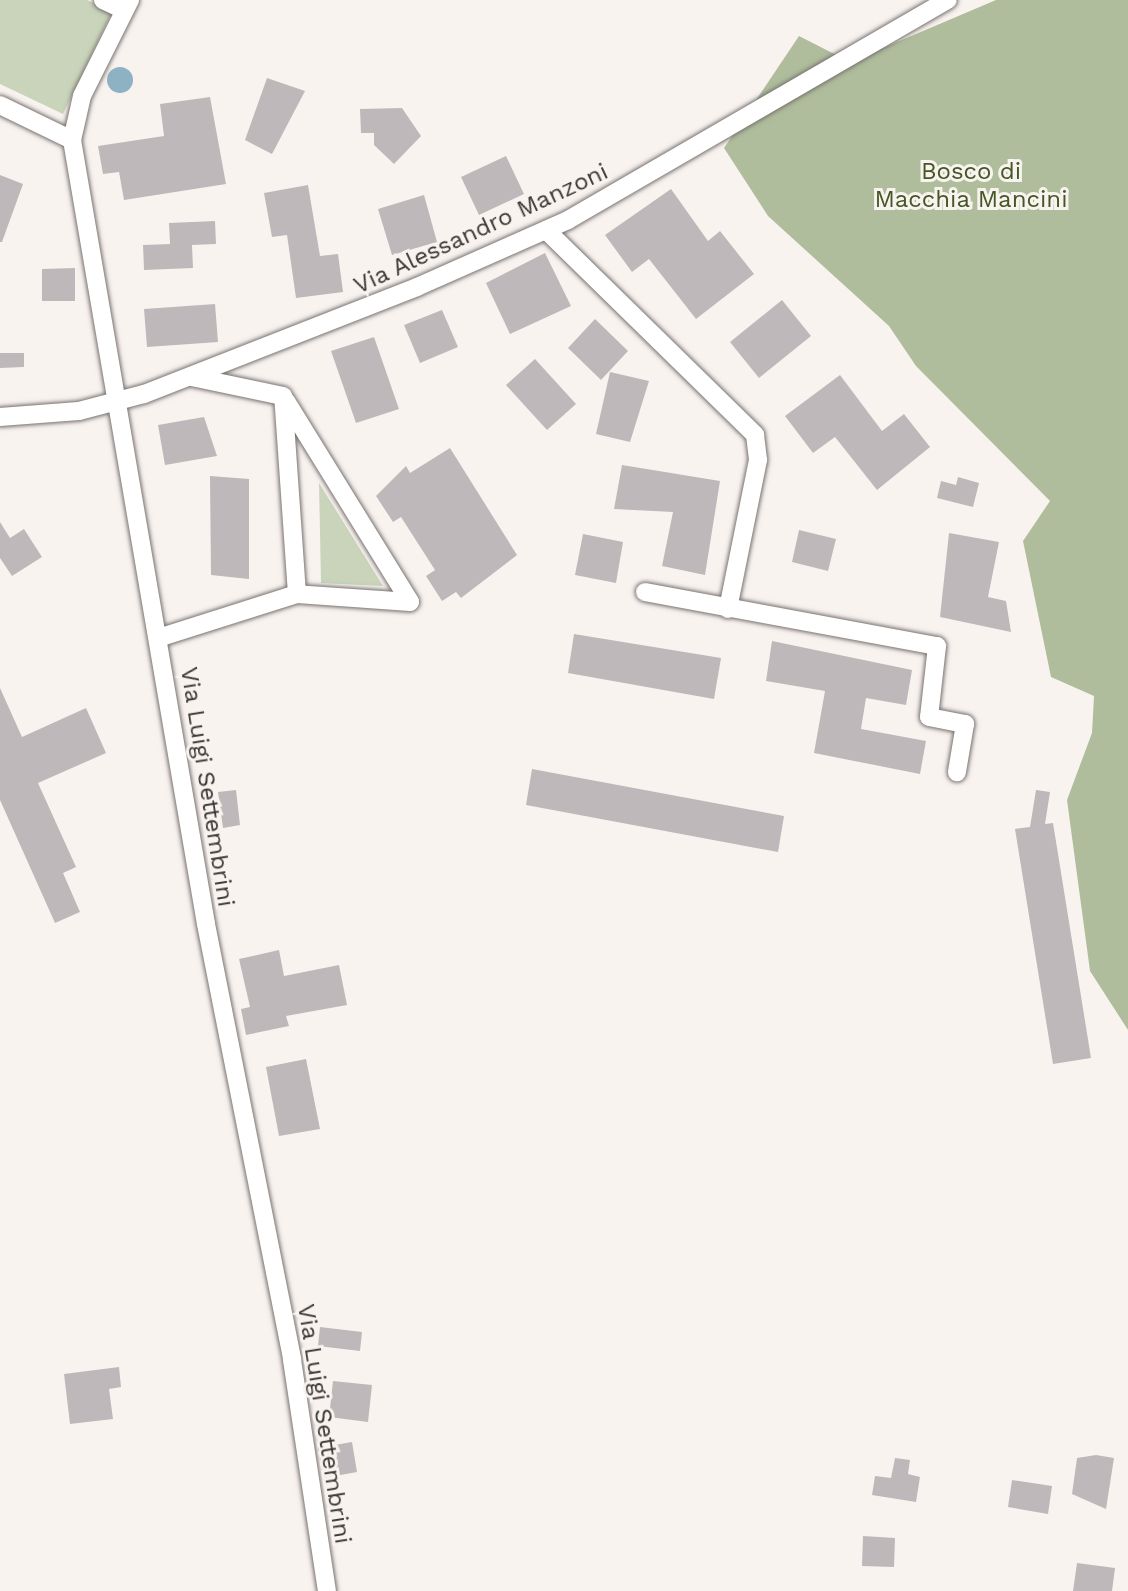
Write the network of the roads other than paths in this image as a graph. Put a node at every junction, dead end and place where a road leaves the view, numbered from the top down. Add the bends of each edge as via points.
1 (103, 0) edge
2 (948, 0) edge
3 (127, 5) edge
4 (0, 105) edge
5 (72, 140) junction
6 (546, 230) junction
7 (192, 377) junction
8 (283, 396) junction
9 (115, 403) junction
10 (0, 417) edge
11 (645, 592) dead end
12 (297, 594) junction
13 (728, 609) junction
14 (158, 638) junction
15 (957, 772) dead end
16 (327, 1591) edge

1 - 3 street
2 - 6 street, Via Alessandro Manzoni
3 - 5 street, Via Luigi Settembrini via 82,96
4 - 5 street
5 - 9 street, Via Luigi Settembrini
6 - 7 street, Via Alessandro Manzoni
6 - 13 street via 755,435 758,460
7 - 8 street
7 - 9 street, Via Alessandro Manzoni
8 - 12 street
8 - 12 street via 410,602
9 - 10 street, Via Alessandro Manzoni
9 - 14 street, Via Luigi Settembrini
11 - 13 street
12 - 14 street
13 - 15 street via 937,646 929,717 965,724
14 - 16 street, Via Luigi Settembrini via 206,924 292,1360

